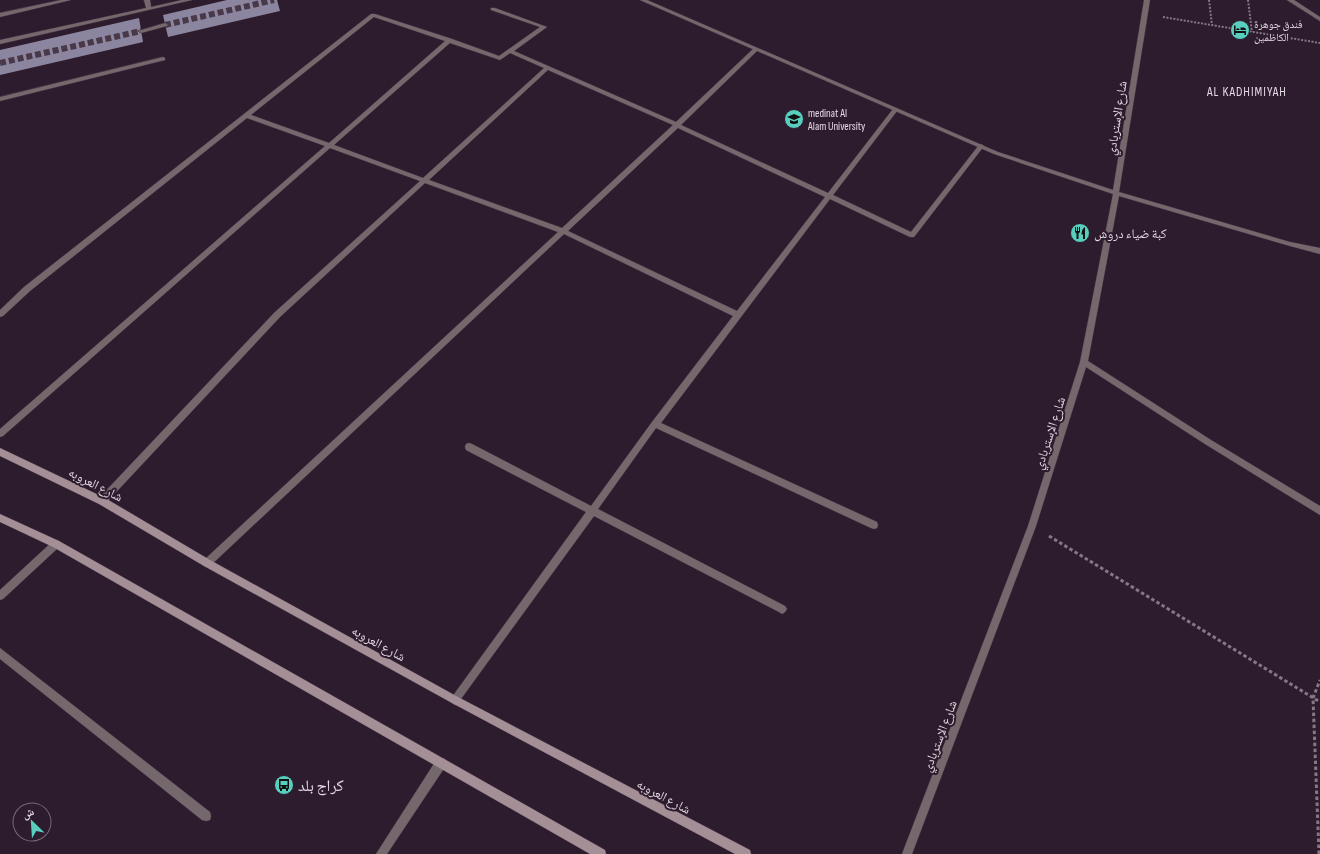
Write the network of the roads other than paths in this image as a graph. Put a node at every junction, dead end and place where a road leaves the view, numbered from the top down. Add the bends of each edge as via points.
1 (68, 0) edge
2 (147, 0) edge
3 (189, 0) edge
4 (643, 0) edge
5 (1147, 0) edge
6 (1290, 0) edge
7 (149, 9) junction
8 (493, 9) dead end
9 (0, 15) edge
10 (1320, 19) edge
11 (165, 25) tunnel mouth
12 (141, 31) tunnel mouth
13 (450, 40) junction
14 (0, 42) edge
15 (755, 50) junction
16 (510, 51) junction
17 (163, 59) dead end
18 (547, 68) junction
19 (0, 100) edge
20 (895, 110) junction
21 (246, 115) junction
22 (677, 125) junction
23 (329, 146) junction
24 (981, 146) junction
25 (424, 181) junction
26 (1116, 193) junction
27 (828, 196) junction
28 (563, 232) junction
29 (1320, 251) edge
30 (0, 314) edge
31 (738, 315) junction
32 (1084, 362) junction
33 (655, 424) junction
34 (0, 434) edge
35 (469, 447) dead end
36 (0, 452) edge
37 (102, 500) junction
38 (592, 511) junction
39 (1320, 511) edge
40 (0, 518) edge
41 (874, 524) dead end
42 (56, 544) junction
43 (207, 563) junction
44 (0, 596) edge
45 (782, 609) dead end
46 (0, 653) edge
47 (455, 700) junction
48 (441, 763) junction
49 (206, 816) dead end
50 (381, 854) edge
51 (601, 854) edge
52 (746, 854) edge
53 (907, 854) edge

1 - 9 street
2 - 7 street
3 - 7 street
4 - 15 street
5 - 26 street, شارع الإستربادي
6 - 10 street
7 - 14 street
8 - 16 street via 544,27
11 - 12 street
13 - 16 street via 500,58
13 - 21 street via 373,15
13 - 23 street
15 - 20 street
15 - 22 street
16 - 18 street
17 - 19 street
18 - 22 street
18 - 25 street
20 - 24 street
20 - 27 street
21 - 23 street
21 - 30 street via 27,289
22 - 27 street
22 - 28 street
23 - 25 street
23 - 34 street
24 - 26 street
24 - 27 street via 912,235
25 - 28 street
25 - 37 street via 276,315
26 - 29 street
26 - 32 street, شارع الإستربادي
27 - 31 street
28 - 31 street
28 - 43 street
31 - 33 street
32 - 39 street
32 - 53 street, شارع الإستربادي via 1032,526
33 - 38 street
33 - 41 street
35 - 38 street
36 - 37 street, شارع العروبه
37 - 43 street, شارع العروبه
38 - 45 street
38 - 47 street
40 - 42 street
42 - 44 street
42 - 48 street
43 - 47 street, شارع العروبه
46 - 49 street
47 - 52 street, شارع العروبه
48 - 50 street
48 - 51 street

